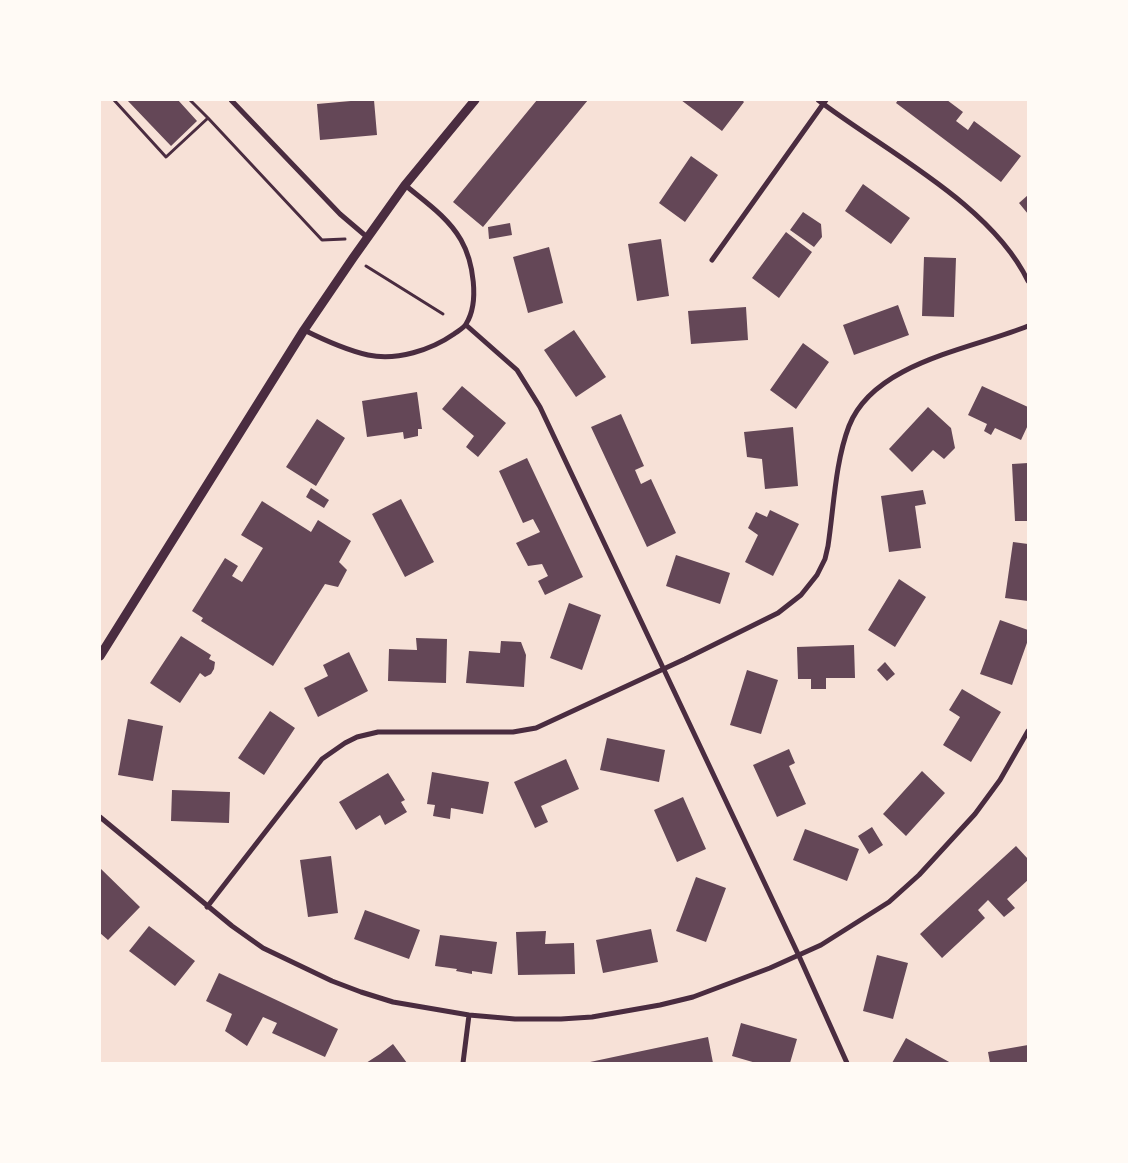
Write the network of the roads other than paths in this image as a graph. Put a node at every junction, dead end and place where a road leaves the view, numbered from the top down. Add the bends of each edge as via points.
1 (232, 100) edge
2 (475, 100) edge
3 (822, 101) edge
4 (404, 185) junction
5 (367, 237) junction
6 (712, 260) dead end
7 (1028, 281) edge
8 (466, 325) junction
9 (1028, 326) edge
10 (304, 330) junction
11 (100, 656) edge
12 (664, 669) junction
13 (1028, 731) edge
14 (100, 817) edge
15 (207, 907) junction
16 (799, 956) junction
17 (468, 1015) junction
18 (463, 1063) edge
19 (847, 1063) edge

1 - 5 street via 340,214
2 - 4 street
3 - 6 street
3 - 7 street via 984,221
4 - 5 street
4 - 8 street via 444,218 464,246 474,284
5 - 10 street
8 - 10 street via 429,348 394,356 368,355
8 - 12 street via 516,370 540,407
9 - 12 street via 921,363 878,388 855,414 845,440 828,546 817,575 801,595 778,612
10 - 11 street
12 - 15 street via 527,730 388,732 367,734 345,743 322,759
12 - 16 street
13 - 16 street via 1000,780 975,814 919,874 889,902
14 - 15 street
15 - 17 street via 263,948 332,981 393,1002
16 - 17 street via 693,997 630,1011 561,1020
16 - 19 street
17 - 18 street

